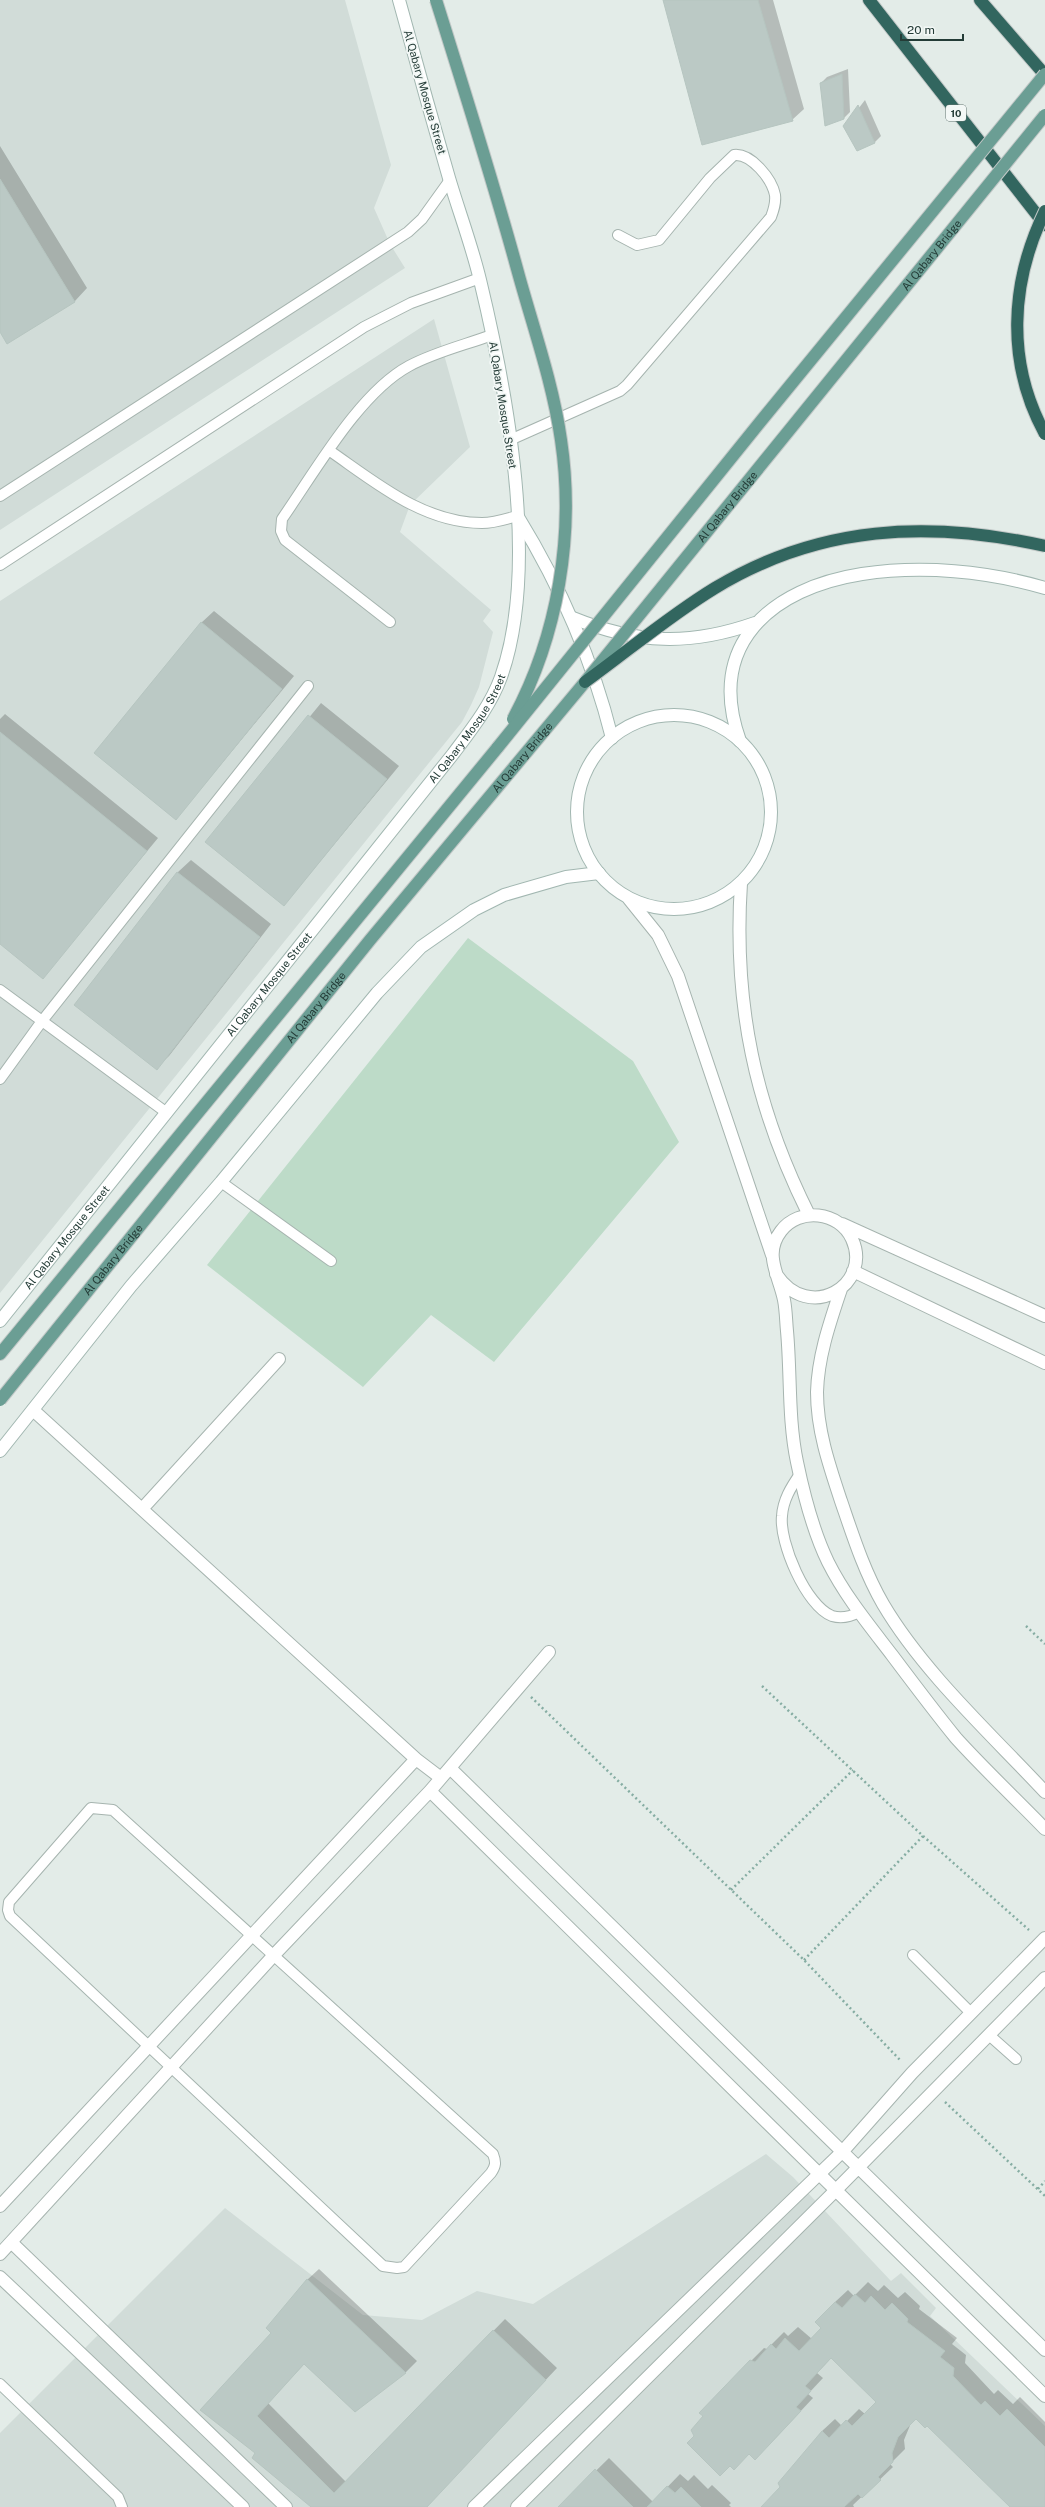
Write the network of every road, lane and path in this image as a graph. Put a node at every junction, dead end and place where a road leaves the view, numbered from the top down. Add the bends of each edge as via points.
1 (399, 0) edge
2 (436, 0) edge
3 (869, 0) edge
4 (980, 0) edge
5 (1045, 75) edge
6 (1045, 115) edge
7 (450, 180) junction
8 (1045, 211) edge
9 (1045, 225) edge
10 (618, 235) dead end
11 (480, 278) junction
12 (492, 336) junction
13 (1045, 434) edge
14 (510, 440) junction
15 (330, 451) junction
16 (0, 496) edge
17 (517, 516) junction
18 (1045, 546) edge
19 (0, 565) edge
20 (1045, 588) edge
21 (573, 618) junction
22 (390, 622) dead end
23 (755, 623) junction
24 (585, 682) junction
25 (308, 686) dead end
26 (612, 738) junction
27 (740, 740) junction
28 (498, 747) junction
29 (599, 873) junction
30 (741, 883) junction
31 (629, 899) junction
32 (0, 990) edge
33 (42, 1021) junction
34 (0, 1079) edge
35 (167, 1113) junction
36 (222, 1182) junction
37 (809, 1214) junction
38 (838, 1222) junction
39 (772, 1255) junction
40 (331, 1262) dead end
41 (853, 1271) junction
42 (776, 1274) junction
43 (841, 1289) junction
44 (1045, 1316) edge
45 (0, 1321) edge
46 (0, 1354) edge
47 (279, 1359) dead end
48 (1045, 1363) edge
49 (0, 1400) edge
50 (33, 1410) junction
51 (0, 1451) edge
52 (800, 1474) junction
53 (142, 1509) junction
54 (858, 1612) junction
55 (1026, 1626) dead end
56 (1045, 1644) edge
57 (549, 1652) dead end
58 (518, 1685) junction
59 (762, 1686) dead end
60 (416, 1759) junction
61 (450, 1768) junction
62 (853, 1770) junction
63 (441, 1778) junction
64 (430, 1791) junction
65 (1045, 1792) edge
66 (1045, 1829) edge
67 (923, 1836) junction
68 (731, 1890) junction
69 (252, 1936) junction
70 (1043, 1940) edge
71 (274, 1955) junction
72 (913, 1955) dead end
73 (804, 1960) junction
74 (1045, 1978) edge
75 (970, 2012) junction
76 (989, 2035) junction
77 (148, 2047) junction
78 (1016, 2059) dead end
79 (171, 2068) junction
80 (912, 2073) junction
81 (933, 2090) junction
82 (843, 2151) junction
83 (860, 2167) junction
84 (819, 2174) junction
85 (1045, 2181) edge
86 (1038, 2189) junction
87 (836, 2190) junction
88 (1045, 2196) edge
89 (0, 2206) edge
90 (11, 2242) junction
91 (0, 2254) edge
92 (0, 2277) edge
93 (1045, 2350) edge
94 (0, 2384) edge
95 (1045, 2396) edge
96 (122, 2507) edge
97 (243, 2507) edge
98 (286, 2507) edge
99 (474, 2507) edge
100 (517, 2507) edge

1 - 7 street, Al Qabary Mosque Street
2 - 28 main road, bridge via 501,209 552,395 561,440 565,485 562,561 551,621 535,672 520,707
3 - 9 highway, 10
4 - 5 highway
5 - 28 main road, bridge
6 - 24 main road, Al Qabary Bridge, bridge
7 - 11 street, Al Qabary Mosque Street
7 - 16 lane via 422,219 408,232
8 - 13 highway, bridge via 1028,252 1017,309 1021,367 1028,395
10 - 14 lane via 637,245 659,240 710,178 734,155 740,154 750,158 773,187 775,202 771,217 627,385 620,391
11 - 12 street, Al Qabary Mosque Street
11 - 19 lane via 411,303 364,327
12 - 14 street, Al Qabary Mosque Street
12 - 15 lane via 408,366 370,398 348,423
14 - 17 street, Al Qabary Mosque Street
15 - 17 lane via 410,505 471,523 497,522
15 - 22 lane via 282,519 280,530 285,540
17 - 21 street via 557,583
17 - 35 street, Al Qabary Mosque Street via 518,553 514,620 501,678 489,703 453,754
18 - 24 highway, bridge via 983,534 914,530 844,538 811,546 778,557 715,588
20 - 23 street via 1011,580 945,571 864,574 817,586 774,608
21 - 23 street via 617,634 664,640 710,636
21 - 26 street via 602,697
23 - 27 street via 737,654 732,671 730,706
24 - 49 main road, Al Qabary Bridge, bridge via 370,940
25 - 33 lane
26 - 27 street via 629,726 647,719 680,715 706,720 724,728
26 - 29 street via 588,767 578,803 581,840
27 - 30 street via 753,755 763,773 772,812 764,851
28 - 46 main road
29 - 31 street via 612,888
29 - 36 street via 566,877 504,895 474,910 421,947 377,993
30 - 31 street via 713,901 687,909 667,910
30 - 37 street via 738,960 754,1073 777,1145
31 - 39 street via 658,934 678,976
32 - 33 lane
33 - 34 lane
33 - 35 lane
35 - 45 street, Al Qabary Mosque Street
36 - 40 lane
36 - 50 street via 131,1286
37 - 38 street via 829,1217
37 - 39 street via 783,1228 777,1236
38 - 41 street via 852,1239 855,1250
38 - 44 street
39 - 42 street
41 - 43 street
41 - 48 street
42 - 43 street via 788,1289 804,1298 830,1296
42 - 52 street via 784,1299 790,1413
43 - 65 street via 820,1360 817,1391 819,1423 825,1454 858,1552 883,1604 916,1651
47 - 53 street
50 - 51 street
50 - 53 street
52 - 54 street via 809,1513 827,1560
52 - 54 lane via 787,1495 782,1516 782,1530 795,1569 812,1597 826,1613 846,1617
53 - 60 street
54 - 66 street via 956,1738
55 - 56 path
57 - 58 street
58 - 61 street
58 - 68 path
59 - 62 path
60 - 63 street
60 - 69 street
61 - 63 street
61 - 82 street
62 - 67 path
62 - 68 path
63 - 64 street
64 - 71 street
64 - 84 street
67 - 70 path
67 - 73 path
68 - 73 path
69 - 71 lane
69 - 77 street
69 - 77 lane via 113,1810 92,1808 13,1896 8,1910 10,1916
70 - 75 street
71 - 79 street
71 - 79 lane via 493,2154 496,2160 491,2173 404,2267 383,2266
72 - 75 lane
73 - 80 path
74 - 76 street
75 - 80 street
76 - 78 lane
76 - 81 street
77 - 79 lane
77 - 89 street
79 - 90 street
80 - 82 street
81 - 83 street
81 - 86 path
82 - 83 street
82 - 84 street
83 - 87 street
83 - 93 street
84 - 87 street
84 - 99 street
85 - 86 path
86 - 88 path
87 - 95 street
87 - 100 street
90 - 91 street
90 - 98 street
92 - 97 street
94 - 96 lane via 118,2498

